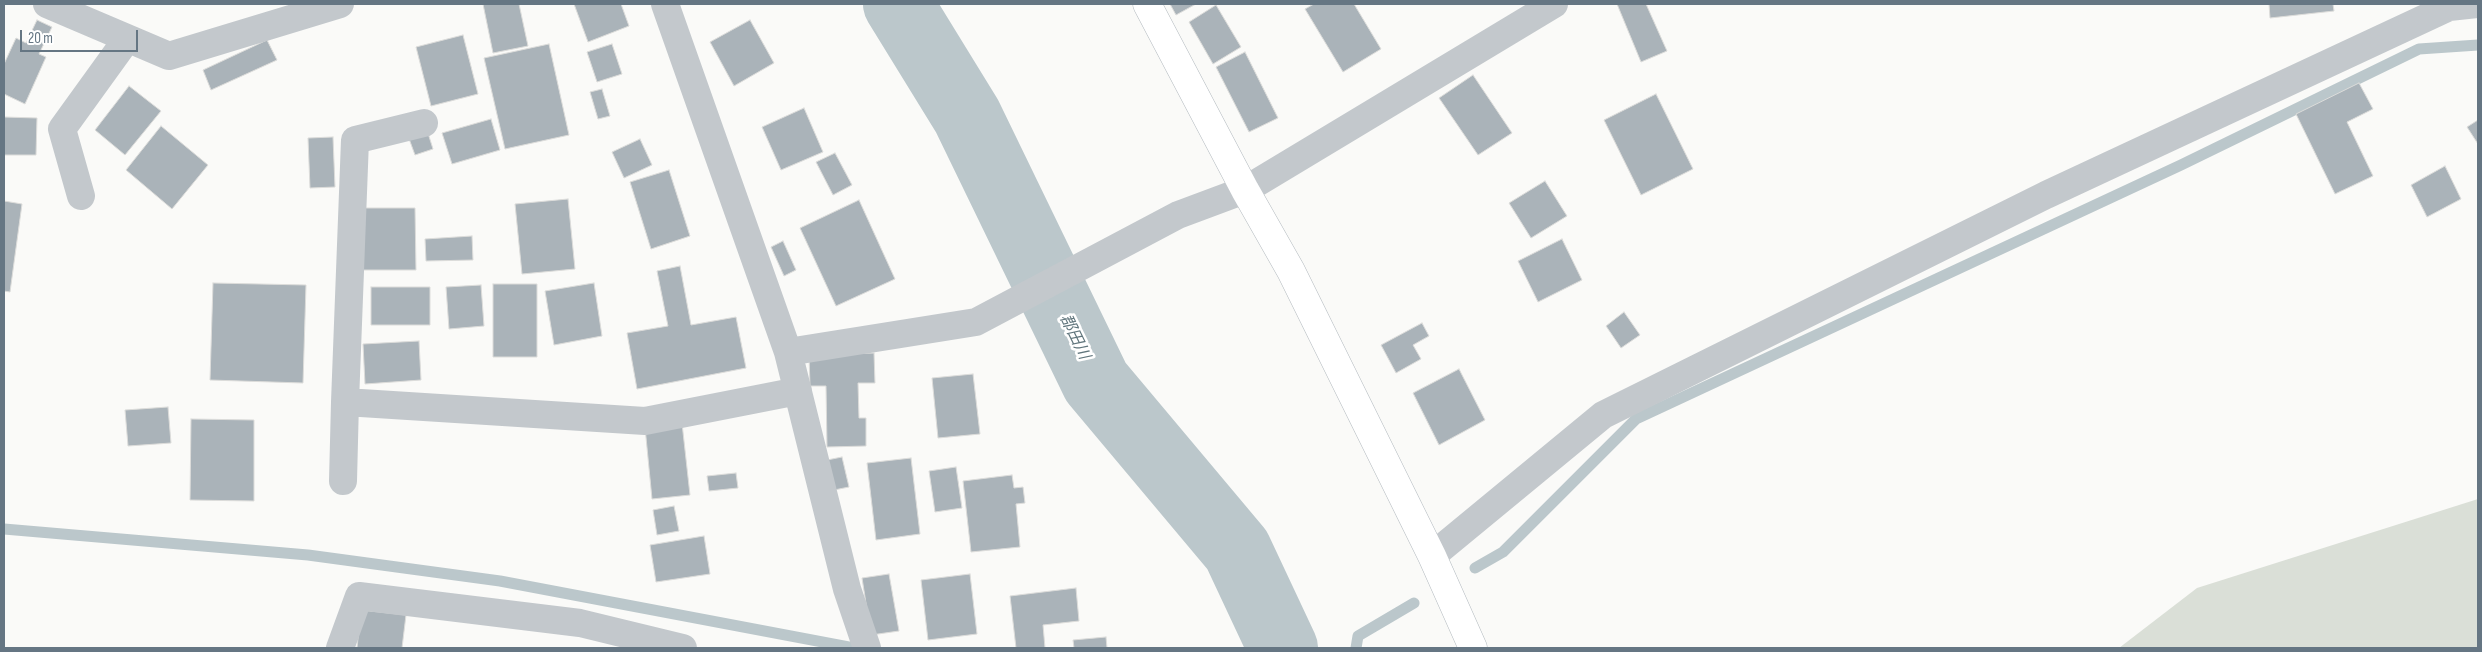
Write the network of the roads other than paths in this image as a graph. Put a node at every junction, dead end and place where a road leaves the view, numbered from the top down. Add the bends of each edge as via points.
1 (47, 4) edge
2 (340, 4) edge
3 (665, 4) edge
4 (1147, 4) edge
5 (1554, 4) edge
6 (2477, 4) edge
7 (128, 39) junction
8 (424, 123) dead end
9 (1245, 190) junction
10 (81, 196) dead end
11 (788, 352) junction
12 (798, 391) junction
13 (345, 402) junction
14 (343, 481) dead end
15 (1432, 556) junction
16 (863, 636) edge
17 (340, 648) edge
18 (683, 648) edge
19 (1472, 648) edge

1 - 7 street
2 - 7 street via 168,56
3 - 11 street
4 - 9 street
5 - 9 street
6 - 15 street via 2449,7 2046,195 1603,415
7 - 10 street via 62,129
8 - 13 street via 355,140
9 - 11 street via 1178,215 976,322
9 - 15 street via 1291,271
11 - 12 street
12 - 13 street via 645,421
12 - 16 street via 847,589
13 - 14 street
15 - 19 street
17 - 18 street via 358,596 580,622

